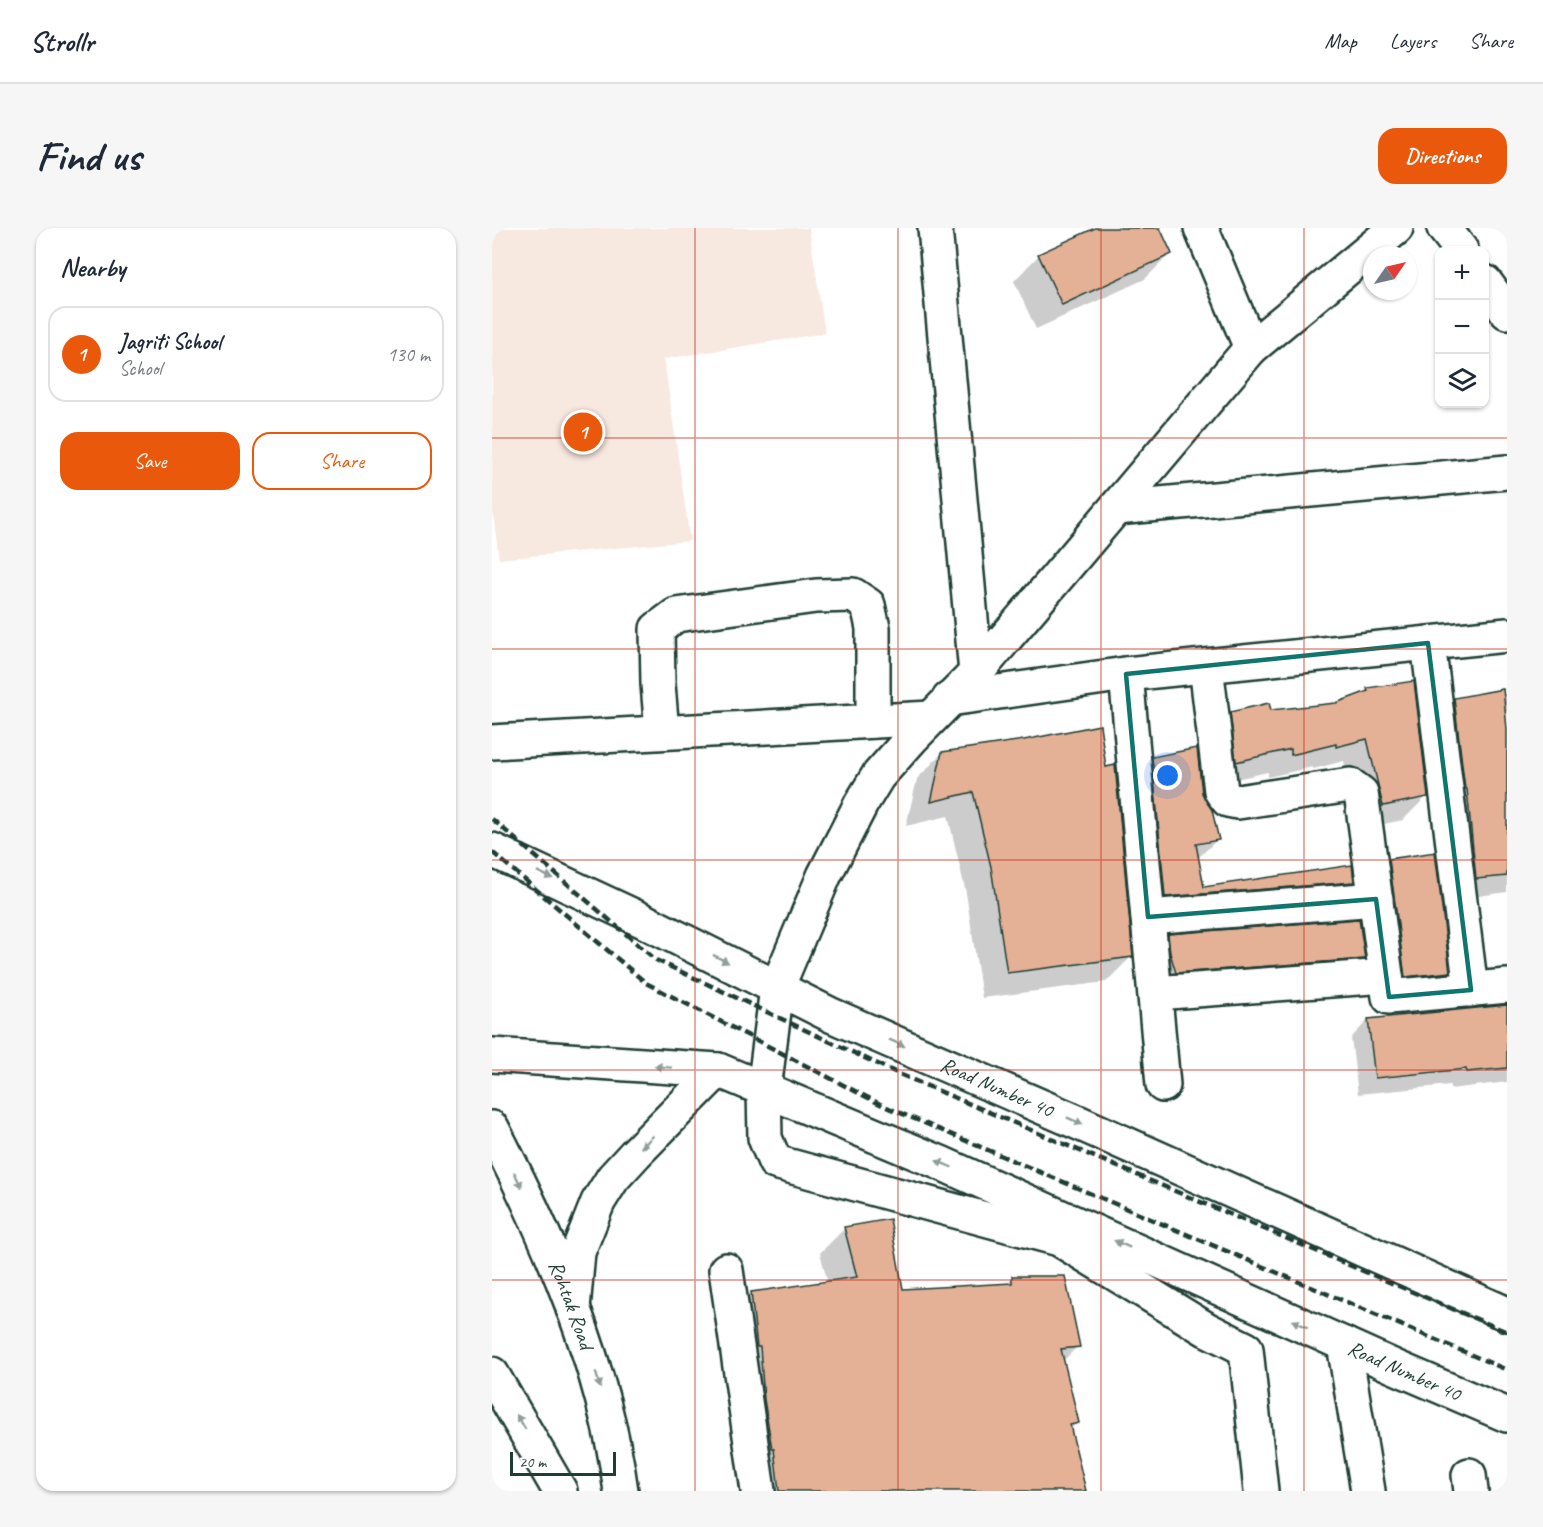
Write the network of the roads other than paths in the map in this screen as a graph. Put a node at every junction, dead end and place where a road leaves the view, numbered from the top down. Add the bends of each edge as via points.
1 (935, 228) edge
2 (1201, 228) edge
3 (1396, 228) edge
4 (1444, 228) edge
5 (1458, 246) edge
6 (1489, 287) edge
7 (1507, 312) edge
8 (1251, 348) junction
9 (1507, 472) edge
10 (1116, 508) junction
11 (1507, 635) edge
12 (1428, 643) junction
13 (1206, 666) junction
14 (976, 674) junction
15 (1126, 674) junction
16 (940, 708) junction
17 (873, 721) junction
18 (662, 732) junction
19 (492, 742) edge
20 (492, 850) edge
21 (1376, 899) junction
22 (1148, 917) junction
23 (1386, 976) junction
24 (1507, 986) edge
25 (777, 988) junction
26 (1472, 990) junction
27 (1155, 993) junction
28 (492, 1055) edge
29 (718, 1070) junction
30 (1163, 1085) dead end
31 (764, 1089) junction
32 (492, 1128) edge
33 (726, 1270) dead end
34 (573, 1309) junction
35 (1507, 1314) edge
36 (1344, 1344) junction
37 (492, 1374) edge
38 (1507, 1415) edge
39 (560, 1491) edge
40 (621, 1491) edge
41 (758, 1491) edge
42 (1261, 1491) edge
43 (1368, 1491) edge

1 - 14 street
2 - 8 street
3 - 8 street
4 - 5 street
6 - 7 street
8 - 10 street
9 - 10 street
10 - 14 street
11 - 12 street
12 - 13 street
12 - 26 street
13 - 15 street
13 - 21 street via 1221,791 1228,800 1238,802 1350,784 1361,793
14 - 16 street
15 - 16 street
15 - 22 street
16 - 17 street
16 - 25 street via 878,776 861,804 824,876
17 - 18 street
17 - 18 street via 873,628 868,606 853,595 816,596 676,615 657,629
18 - 19 street
20 -> 25 street, Road Number 40
21 - 22 street
21 - 23 street
22 - 27 street
23 - 26 street via 1389,997
23 - 27 street
24 - 26 street
25 - 31 street
25 -> 35 street, Road Number 40
27 - 30 street
29 -> 28 street, Road Number 40
29 - 31 street, Road Number 40
29 -> 34 street via 613,1178 598,1202 578,1252
36 -> 31 street, Road Number 40 via 944,1164
31 - 42 street via 765,1138 775,1162 1059,1239 1206,1329 1246,1349
32 -> 34 street, Rohtak Road via 529,1203
33 - 41 street
34 -> 40 street, Rohtak Road via 601,1392
36 - 38 street, Road Number 40
36 - 43 street
39 -> 37 street

